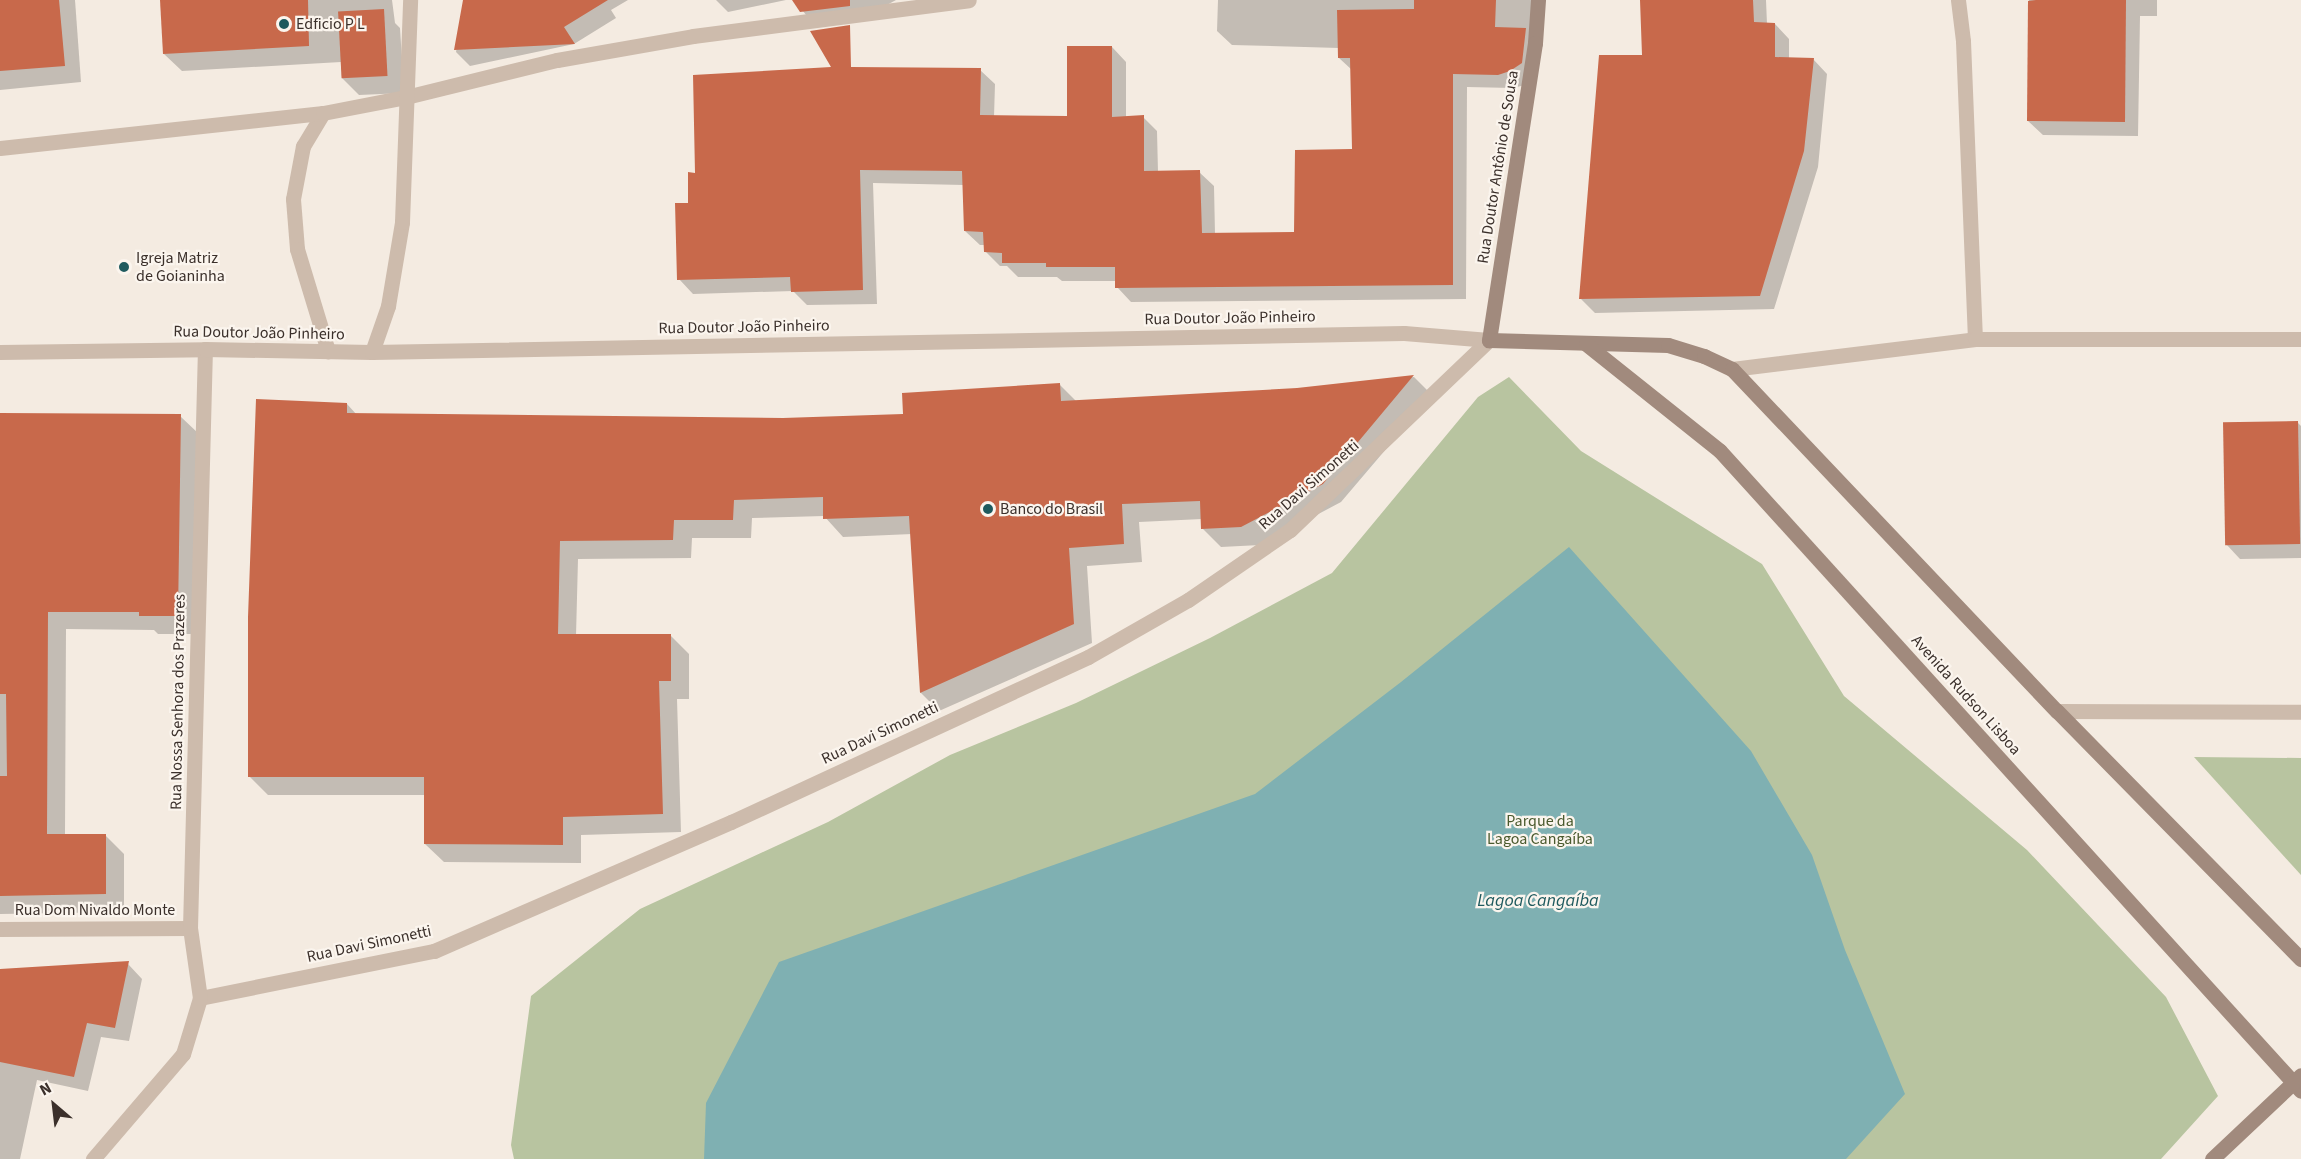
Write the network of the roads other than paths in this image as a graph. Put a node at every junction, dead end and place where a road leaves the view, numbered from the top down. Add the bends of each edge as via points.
1 (410, 0) edge
2 (969, 0) edge
3 (1538, 0) edge
4 (1958, 0) edge
5 (406, 97) junction
6 (323, 113) junction
7 (0, 148) edge
8 (1975, 339) junction
9 (2301, 339) edge
10 (1489, 340) junction
11 (1586, 344) junction
12 (205, 349) junction
13 (328, 351) junction
14 (0, 352) edge
15 (372, 352) junction
16 (1732, 369) junction
17 (2057, 711) junction
18 (2301, 712) edge
19 (190, 928) junction
20 (0, 929) edge
21 (2301, 959) edge
22 (200, 998) junction
23 (2298, 1082) edge
24 (93, 1159) edge
25 (2212, 1159) edge

1 - 5 street
2 - 5 street via 776,24 602,52
3 - 10 main road, Rua Doutor Antônio de Sousa via 1535,43
4 - 8 street
5 - 6 street
5 - 15 street via 402,222 388,306
6 - 7 street
6 - 13 street via 303,146 293,199 297,249
8 - 9 street
8 - 16 street
10 - 11 main road
10 - 15 street, Rua Doutor João Pinheiro via 1404,333
10 - 22 street, Rua Davi Simonetti via 1290,531 1188,600 1088,657 731,822 434,951
11 - 16 main road via 1668,345
11 - 23 main road, Avenida Rudson Lisboa via 1720,451
12 - 13 street, Rua Doutor João Pinheiro
12 - 14 street, Rua Doutor João Pinheiro
12 - 19 street, Rua Nossa Senhora dos Prazeres
13 - 15 street, Rua Doutor João Pinheiro
16 - 17 main road
17 - 18 street
17 - 21 main road
19 - 20 street, Rua Dom Nivaldo Monte
19 - 22 street, Rua Nossa Senhora dos Prazeres
22 - 24 street, Rua Nossa Senhora dos Prazeres via 183,1054
23 - 25 main road

